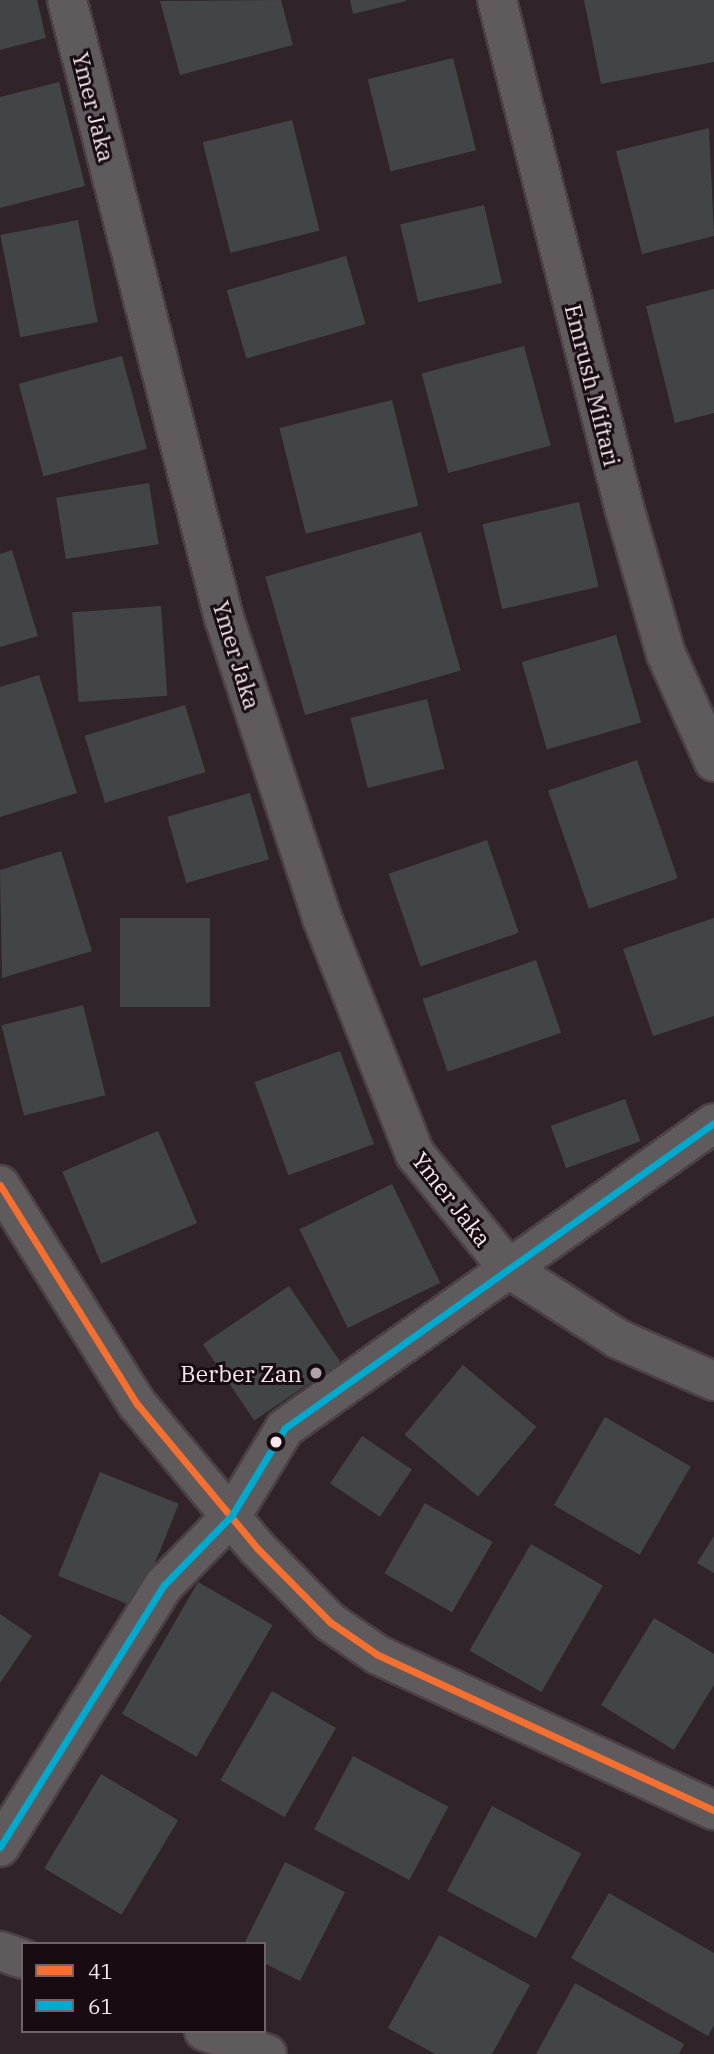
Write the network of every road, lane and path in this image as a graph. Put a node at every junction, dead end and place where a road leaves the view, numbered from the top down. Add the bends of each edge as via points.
1 (67, 0) edge
2 (497, 0) edge
3 (714, 762) edge
4 (714, 1123) edge
5 (0, 1185) edge
6 (508, 1268) junction
7 (714, 1381) edge
8 (232, 1515) junction
9 (714, 1810) edge
10 (0, 1847) edge
11 (0, 1951) edge
12 (21, 1958) edge
13 (209, 2033) edge
14 (267, 2054) edge

1 - 6 street, Ymer Jaka via 224,618 322,918 415,1154
2 - 3 street, Emrush Miftari via 624,508 666,654
4 - 6 street
5 - 8 street via 138,1404
6 - 7 street, Ymer Jaka via 618,1339
6 - 8 street via 285,1428
8 - 9 street via 314,1607 378,1655
8 - 10 street via 164,1584
11 - 12 street
13 - 14 street

